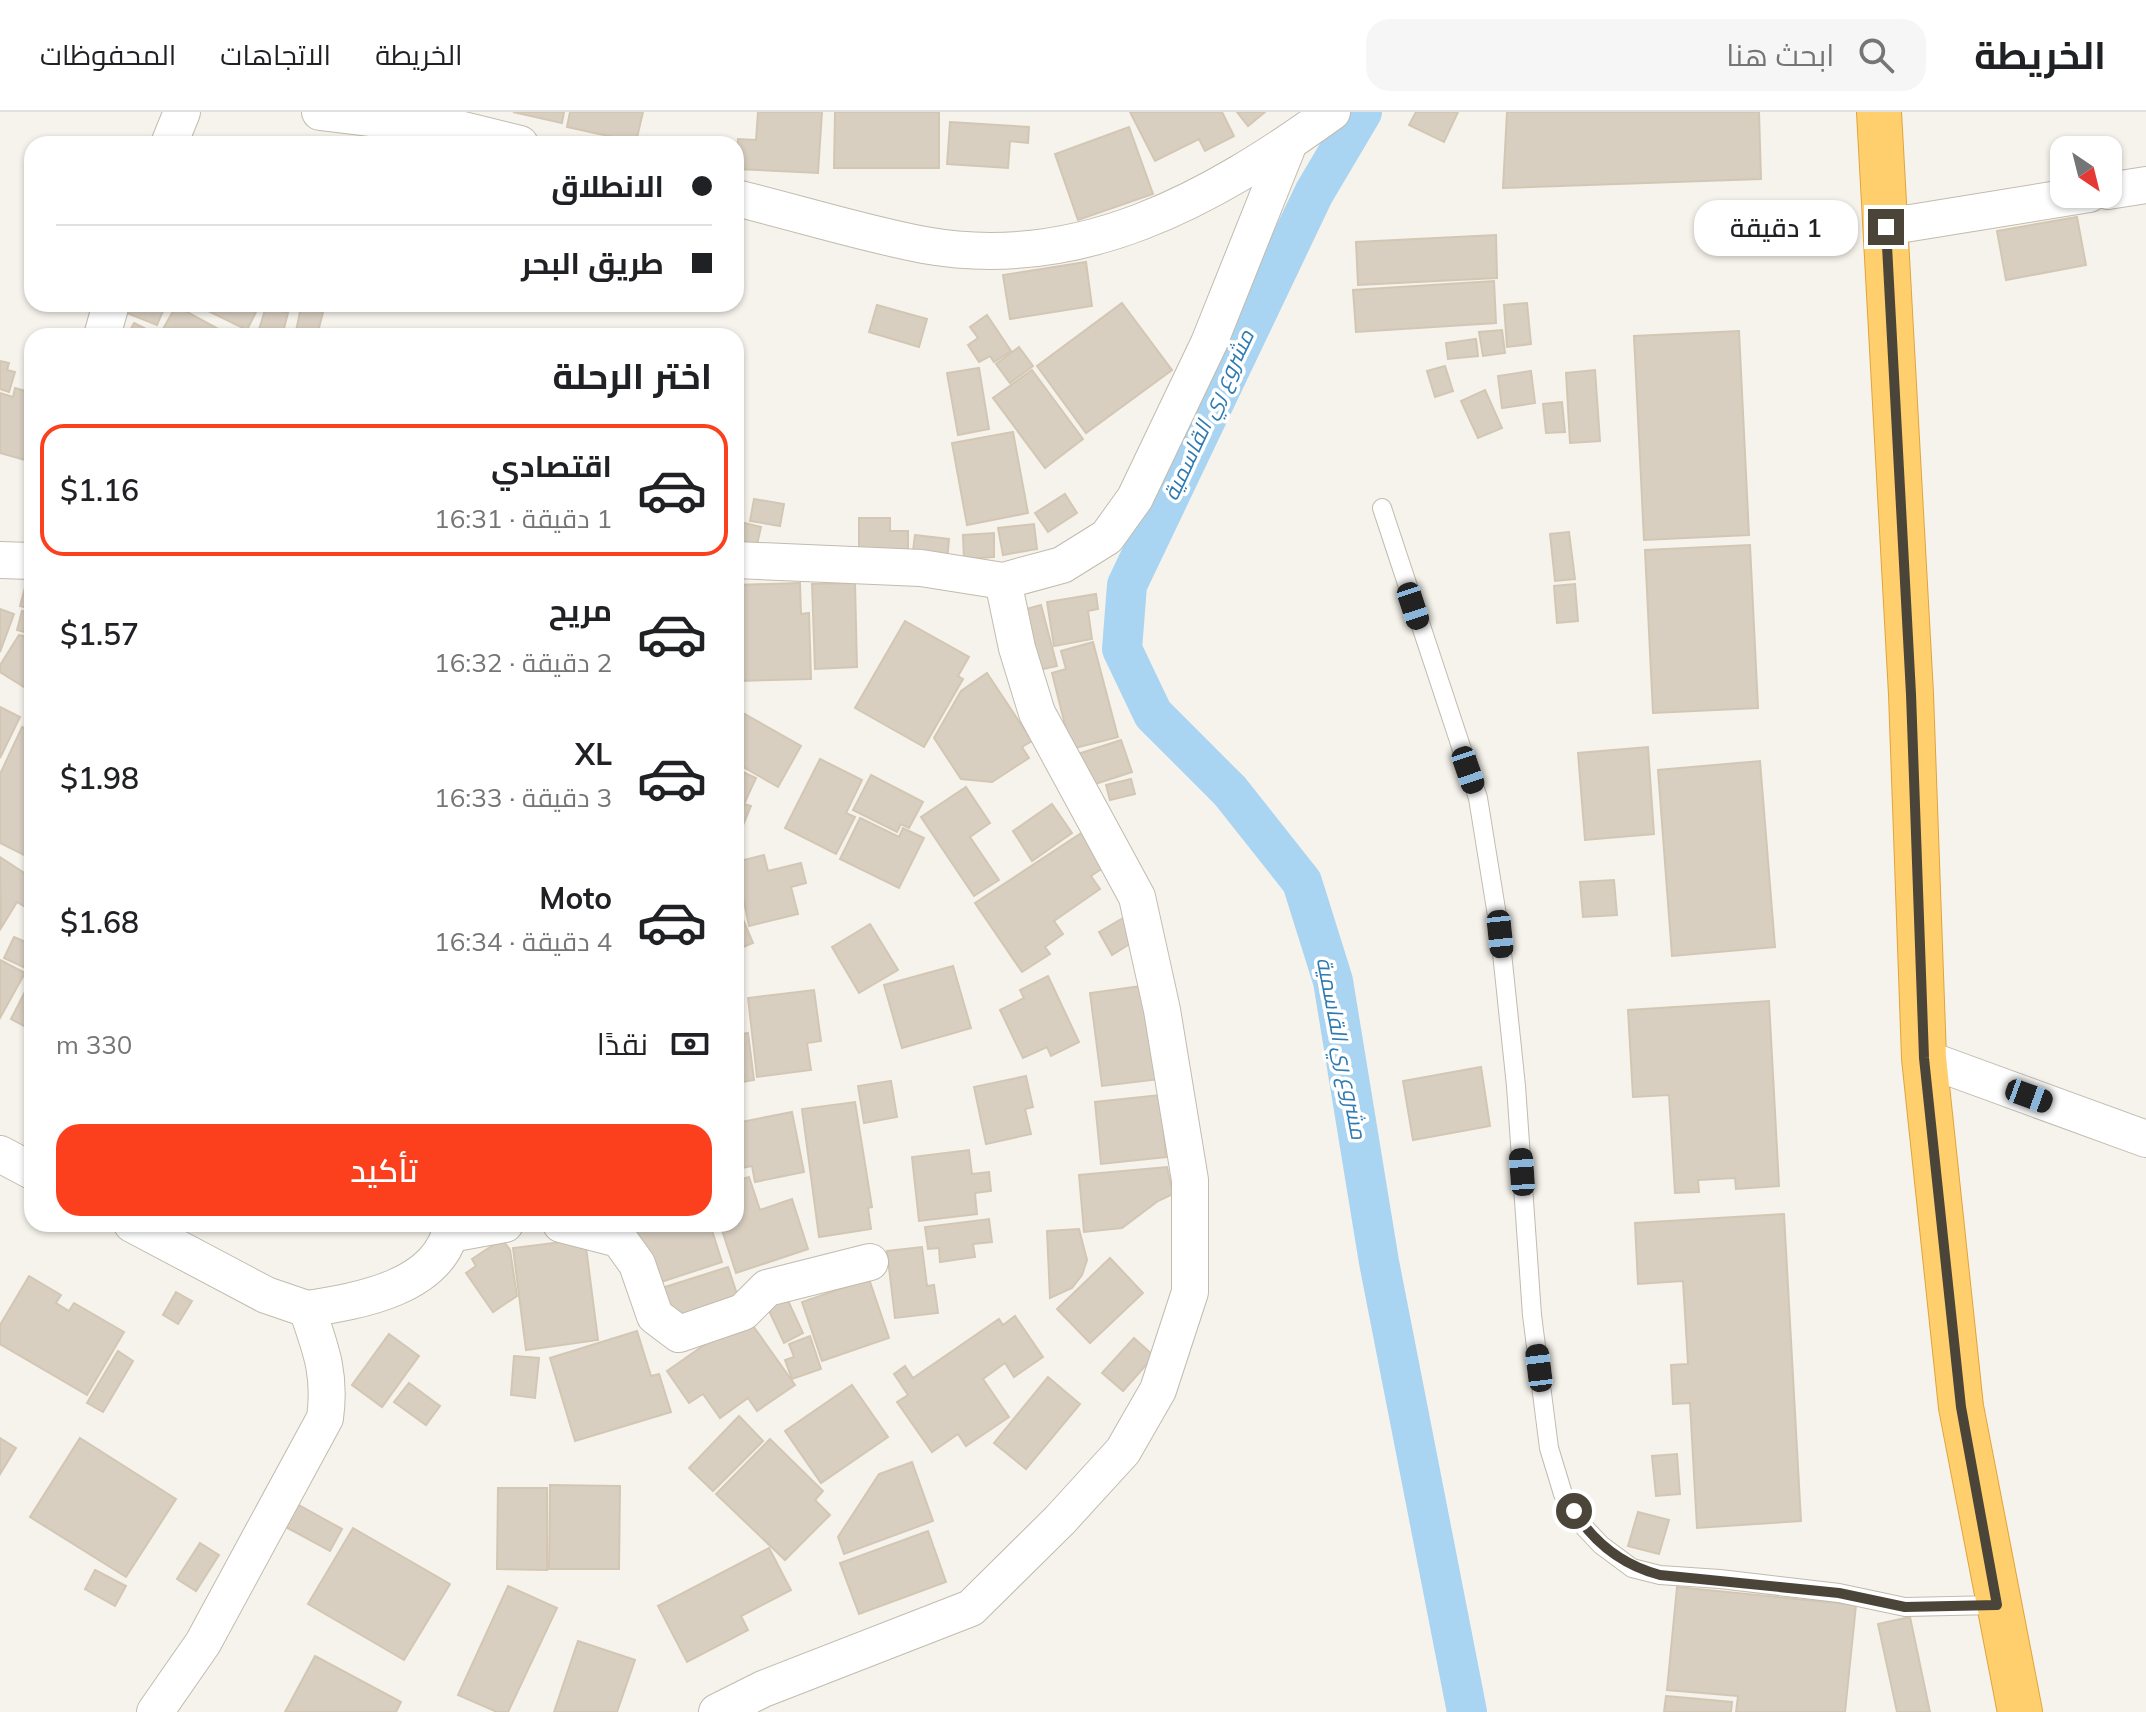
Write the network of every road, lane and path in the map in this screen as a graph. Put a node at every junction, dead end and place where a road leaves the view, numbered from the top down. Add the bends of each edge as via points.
1 (182, 112) edge
2 (320, 112) edge
3 (1332, 112) edge
4 (1879, 112) edge
5 (172, 136) edge
6 (487, 136) edge
7 (1289, 143) junction
8 (2146, 185) edge
9 (2122, 189) edge
10 (744, 200) edge
11 (2050, 200) edge
12 (1886, 227) junction
13 (1382, 508) dead end
14 (0, 560) edge
15 (744, 560) edge
16 (24, 561) edge
17 (1003, 581) junction
18 (1924, 1058) junction
19 (2146, 1139) edge
20 (0, 1154) edge
21 (24, 1167) edge
22 (147, 1232) edge
23 (449, 1232) edge
24 (592, 1232) edge
25 (870, 1262) dead end
26 (307, 1309) junction
27 (1997, 1605) junction
28 (155, 1712) edge
29 (717, 1712) edge
30 (2020, 1712) edge

1 - 5 street
2 - 6 street
3 - 7 street
4 - 12 highway
7 - 10 street via 1209,193 1151,220 1011,251 926,245
7 - 17 street via 1209,343 1135,498 1107,537 1062,565
8 - 9 street
11 - 12 street
12 - 18 highway
13 - 27 lane via 1478,798 1515,1071 1534,1330 1549,1448 1563,1494 1585,1528 1632,1568 1839,1593 1905,1607
14 - 16 street
15 - 17 street via 921,568
17 - 29 street via 1037,713 1137,897 1190,1180 1190,1292 1158,1390 1123,1451 971,1608
18 - 19 street
18 - 27 highway via 1961,1407
20 - 21 street
22 - 26 street via 266,1295
23 - 26 street via 437,1256 419,1274 365,1300
24 - 25 street via 619,1239 637,1264 655,1316 679,1334 743,1312 767,1288
26 - 28 street via 329,1387 325,1418 203,1643
27 - 30 highway

